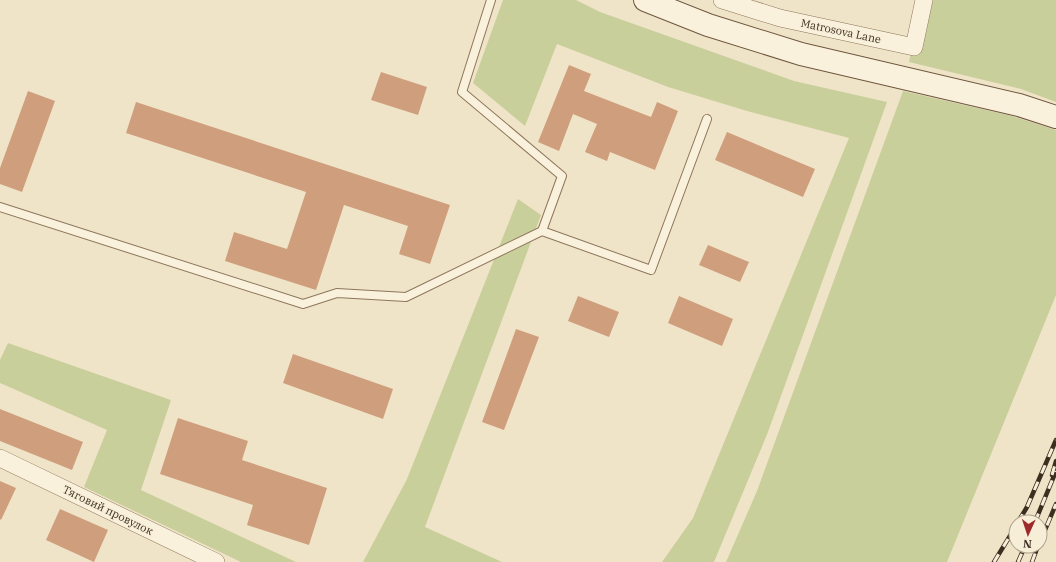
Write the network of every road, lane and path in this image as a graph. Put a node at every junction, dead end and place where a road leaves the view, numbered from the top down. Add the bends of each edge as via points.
1 (491, 0) edge
2 (645, 0) edge
3 (722, 0) edge
4 (924, 0) edge
5 (1056, 117) edge
6 (707, 119) dead end
7 (0, 207) edge
8 (542, 231) junction
9 (0, 458) edge
10 (216, 562) edge

1 - 8 lane via 462,92 562,176
2 - 5 street via 708,25 801,54 1019,105
3 - 4 street, Matrosova Lane via 780,18 914,47
6 - 8 lane via 651,270
7 - 8 lane via 303,304 337,293 406,297
9 - 10 street, Тяговий провулок

